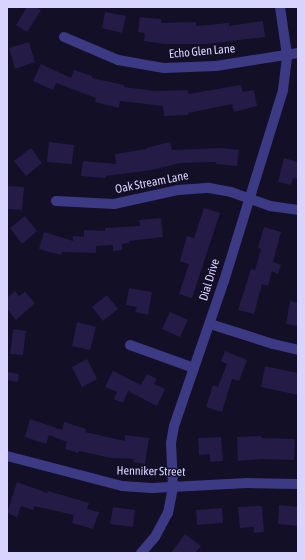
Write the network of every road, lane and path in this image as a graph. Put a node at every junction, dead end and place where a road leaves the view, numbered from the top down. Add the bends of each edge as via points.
1 (280, 7) edge
2 (64, 37) dead end
3 (298, 53) edge
4 (287, 55) junction
5 (248, 199) junction
6 (56, 201) dead end
7 (298, 210) edge
8 (210, 324) junction
9 (130, 345) dead end
10 (298, 350) edge
11 (194, 368) junction
12 (7, 456) edge
13 (298, 484) edge
14 (173, 487) junction
15 (141, 553) edge

1 - 4 street, Dial Drive
2 - 4 street, Echo Glen Lane via 118,60 164,68 216,66
3 - 4 street, Echo Glen Lane
4 - 5 street, Dial Drive via 283,90
5 - 6 street, Oak Stream Lane via 220,189 196,188 114,204
5 - 7 street, Oak Stream Lane via 270,206
5 - 8 street, Dial Drive
8 - 10 street
8 - 11 street, Dial Drive
9 - 11 street
11 - 14 street, Dial Drive via 172,435
12 - 14 street, Henniker Street via 112,485
13 - 14 street, Henniker Street via 247,483
14 - 15 street, Dial Drive via 168,513 162,526

